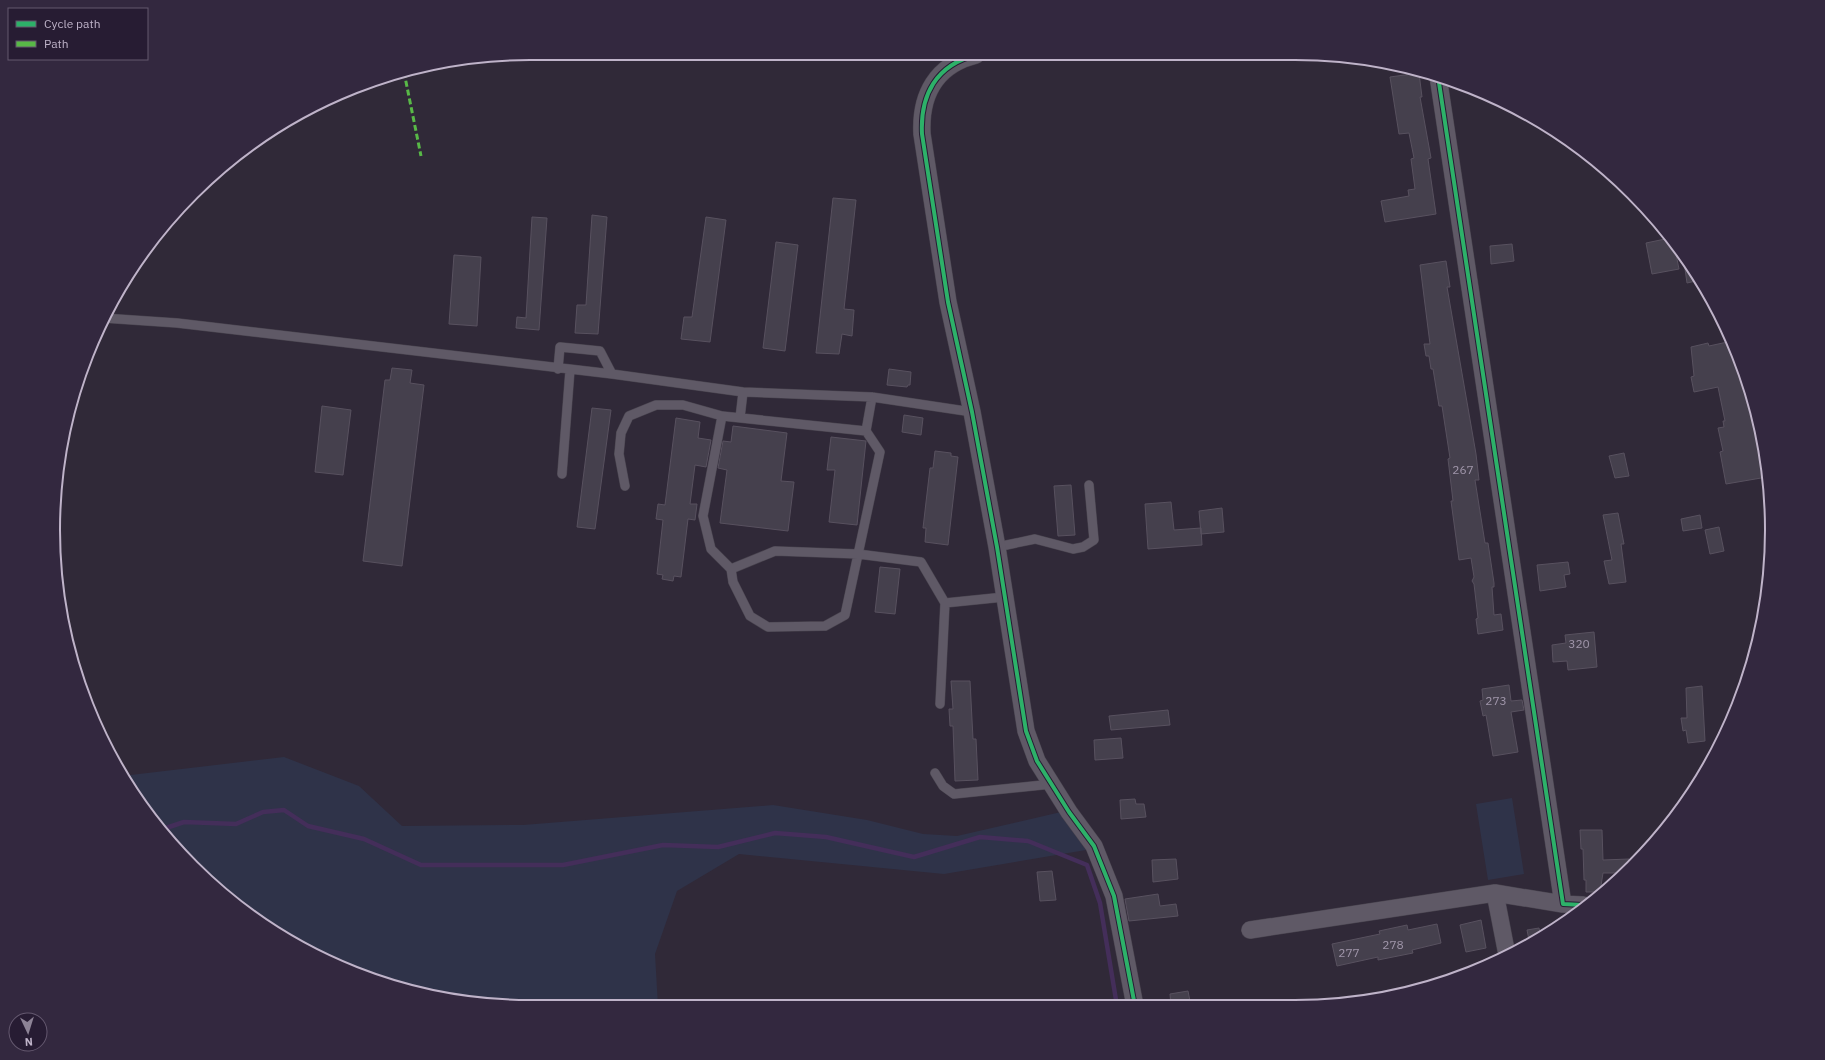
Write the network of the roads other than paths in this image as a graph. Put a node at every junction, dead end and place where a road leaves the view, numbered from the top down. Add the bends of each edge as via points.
1 (965, 60) edge
2 (1439, 83) edge
3 (110, 318) edge
4 (558, 368) junction
5 (570, 370) junction
6 (612, 374) junction
7 (743, 392) junction
8 (872, 397) junction
9 (972, 412) junction
10 (722, 416) junction
11 (740, 418) junction
12 (866, 431) junction
13 (562, 474) dead end
14 (1089, 485) dead end
15 (625, 486) dead end
16 (997, 547) junction
17 (858, 554) junction
18 (732, 569) junction
19 (1004, 597) junction
20 (945, 603) junction
21 (940, 704) dead end
22 (935, 773) dead end
23 (1052, 784) junction
24 (1495, 893) junction
25 (1563, 904) junction
26 (1579, 905) edge
27 (1250, 930) dead end
28 (1506, 950) edge
29 (1134, 1000) edge

1 - 9 street via 949,67 937,78 928,91 921,118 948,302
2 - 25 street
3 - 4 lane via 177,323
4 - 5 lane
4 - 6 lane via 560,347 600,351
5 - 6 lane
5 - 13 lane
6 - 7 lane
7 - 8 lane
7 - 11 lane
8 - 9 lane
8 - 12 lane
9 - 16 street
10 - 11 lane
10 - 15 lane via 683,405 656,405 629,416 620,433 619,454
10 - 18 lane via 703,516 711,549
11 - 12 lane
12 - 17 lane via 880,452
14 - 16 lane via 1094,540 1084,547 1072,549 1035,539
16 - 19 street
17 - 18 lane via 775,551
17 - 18 lane via 845,614 825,626 768,627 750,616 733,582
17 - 20 lane via 921,562
19 - 20 lane
19 - 23 street via 1026,731 1037,761
20 - 21 lane
22 - 23 lane via 943,786 954,794
23 - 29 street via 1094,846 1114,896
24 - 25 street
24 - 27 street
24 - 28 street
25 - 26 street

